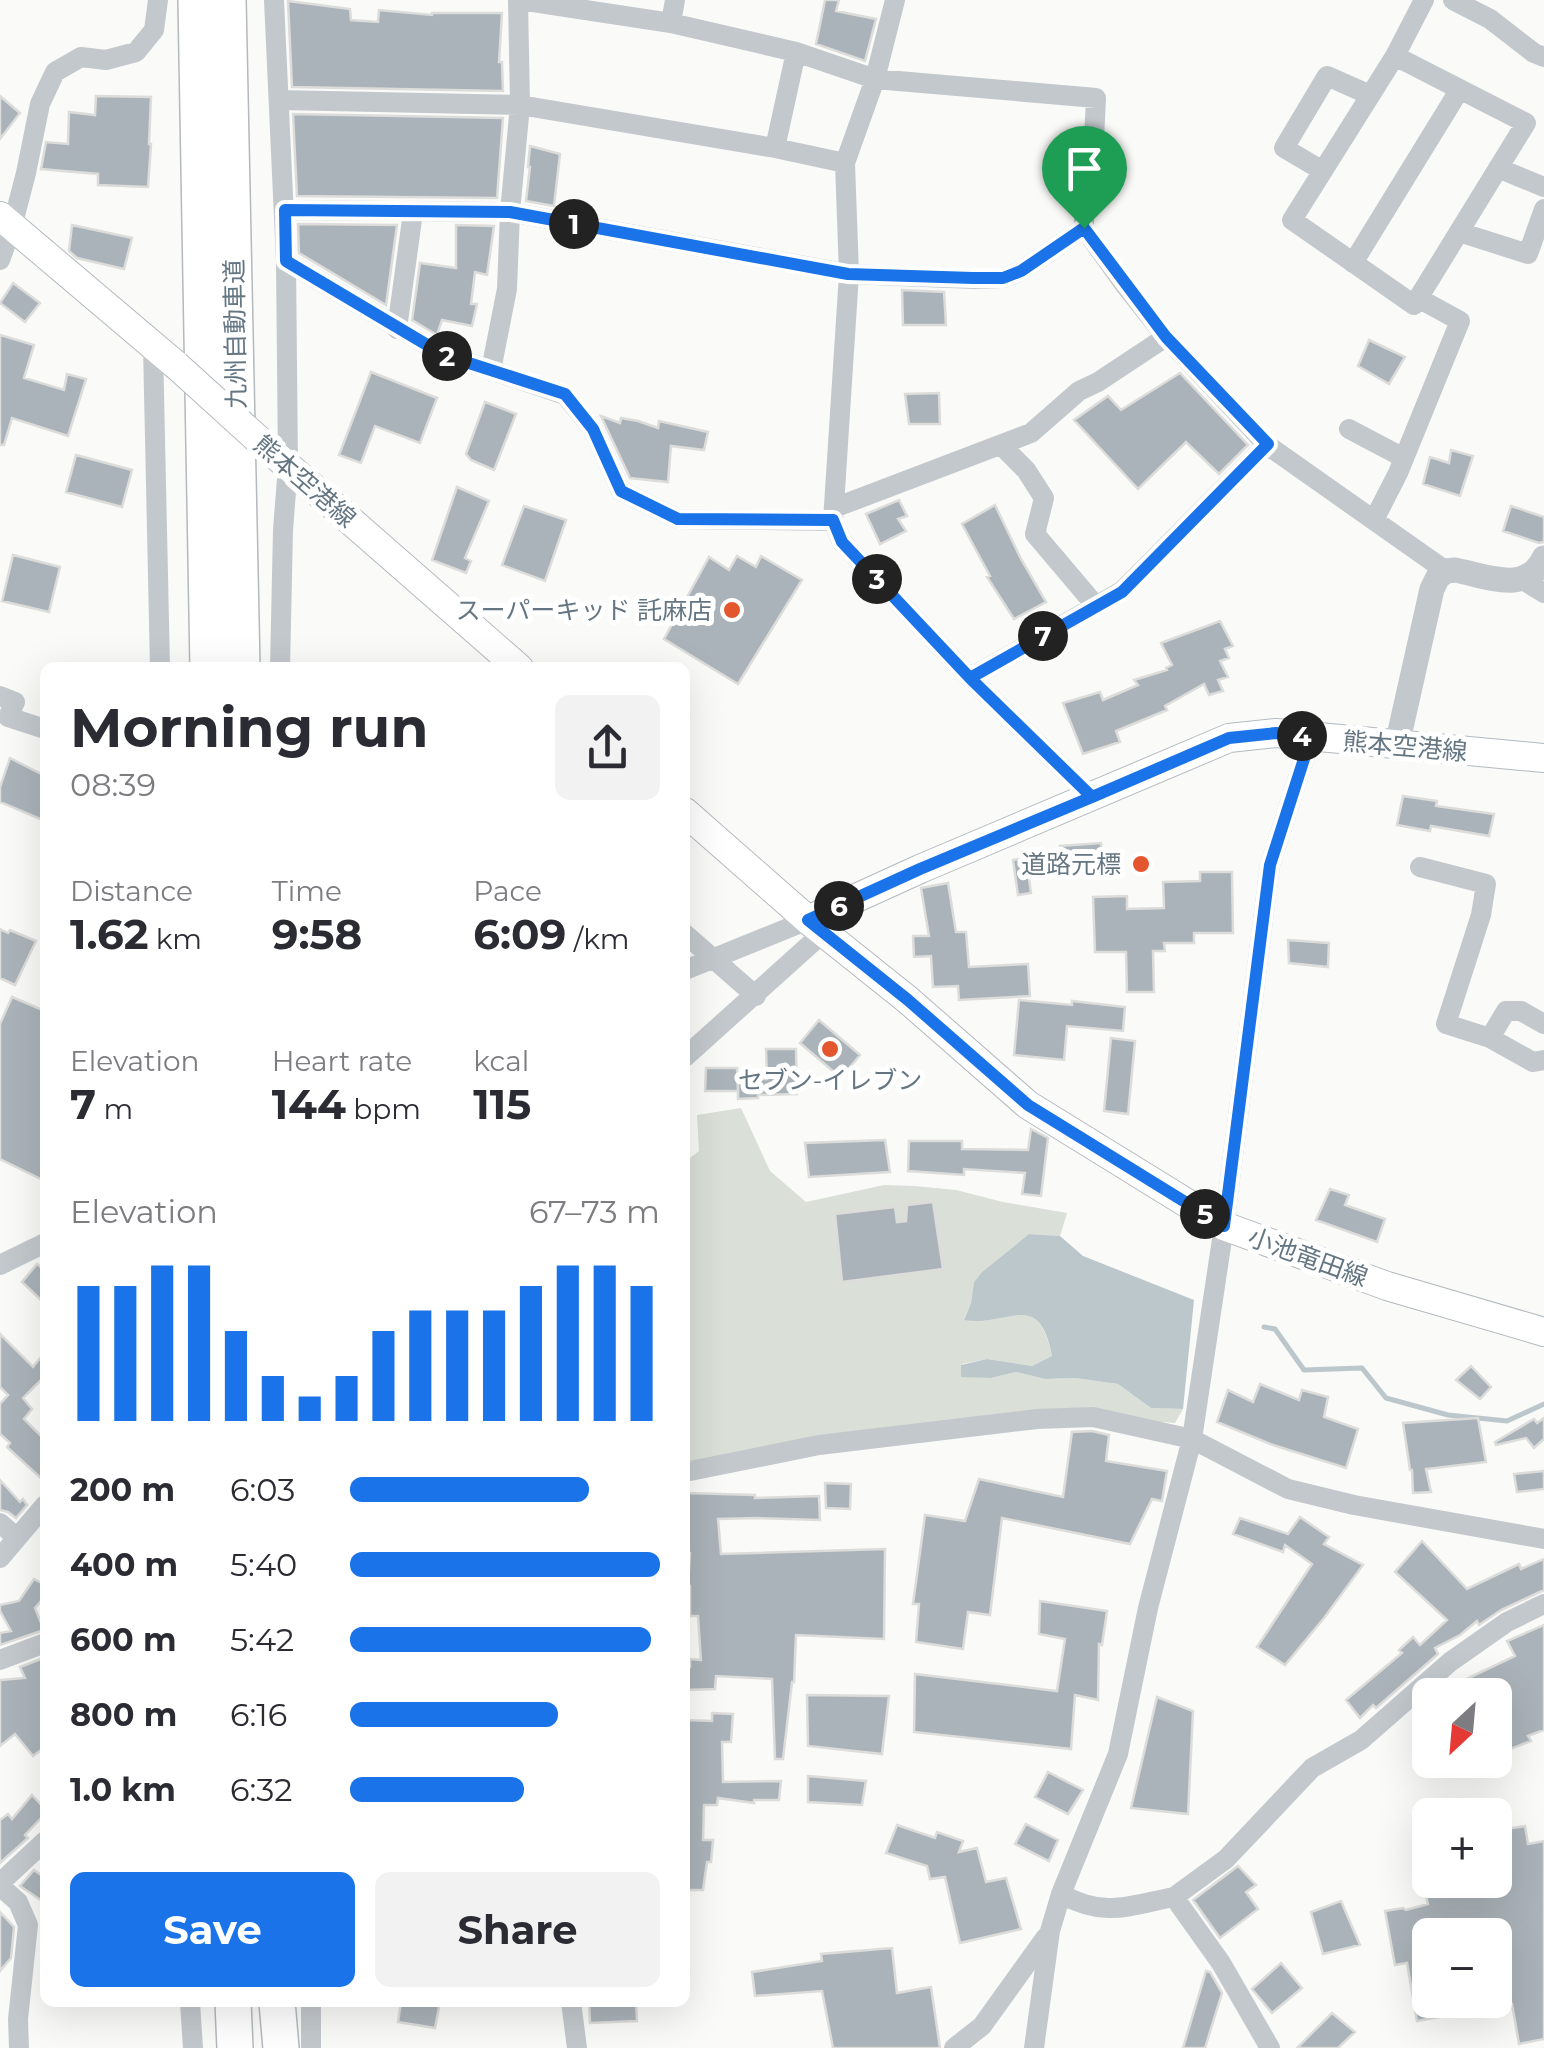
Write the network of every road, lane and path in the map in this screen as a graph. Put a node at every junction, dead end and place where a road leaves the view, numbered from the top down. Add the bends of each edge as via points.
1 (158, 0) edge
2 (196, 0) edge
3 (228, 0) edge
4 (274, 0) edge
5 (519, 0) edge
6 (675, 0) edge
7 (894, 0) edge
8 (1424, 0) edge
9 (1457, 1) edge
10 (620, 7) edge
11 (671, 23) junction
12 (796, 52) junction
13 (1395, 56) junction
14 (1544, 57) edge
15 (875, 78) junction
16 (1460, 89) junction
17 (1370, 95) junction
18 (279, 100) junction
19 (520, 105) junction
20 (776, 148) junction
21 (845, 163) junction
22 (1498, 168) junction
23 (1322, 171) junction
24 (1544, 187) edge
25 (1544, 209) edge
26 (285, 210) junction
27 (413, 212) junction
28 (510, 212) junction
29 (6, 222) edge
30 (1084, 228) junction
31 (1459, 232) junction
32 (0, 260) edge
33 (286, 261) junction
34 (1353, 263) junction
35 (848, 274) junction
36 (1418, 298) junction
37 (398, 329) junction
38 (1166, 337) junction
39 (153, 346) junction
40 (491, 370) junction
41 (1349, 429) dead end
42 (1001, 444) junction
43 (1268, 444) junction
44 (1404, 458) junction
45 (281, 459) junction
46 (833, 514) junction
47 (1374, 520) junction
48 (1544, 558) edge
49 (1446, 571) junction
50 (1534, 586) edge
51 (1096, 606) junction
52 (160, 662) edge
53 (208, 662) edge
54 (242, 662) edge
55 (280, 662) edge
56 (511, 662) edge
57 (970, 678) junction
58 (0, 696) edge
59 (40, 727) edge
60 (1311, 737) junction
61 (1397, 745) junction
62 (1544, 758) edge
63 (1092, 797) junction
64 (690, 816) edge
65 (1420, 867) dead end
66 (816, 926) junction
67 (690, 938) edge
68 (713, 958) junction
69 (690, 968) edge
70 (756, 996) junction
71 (1544, 1024) edge
72 (1490, 1038) junction
73 (690, 1053) edge
74 (1544, 1060) edge
75 (1224, 1226) junction
76 (40, 1245) edge
77 (0, 1265) edge
78 (1544, 1332) edge
79 (1192, 1440) junction
80 (690, 1471) edge
81 (40, 1511) edge
82 (0, 1522) edge
83 (17, 1538) junction
84 (1544, 1539) edge
85 (0, 1558) edge
86 (1544, 1604) edge
87 (40, 1645) edge
88 (0, 1660) edge
89 (40, 1845) edge
90 (0, 1884) edge
91 (1060, 1894) junction
92 (1174, 1897) junction
93 (1050, 1931) junction
94 (190, 2007) edge
95 (234, 2007) edge
96 (263, 2007) edge
97 (277, 2007) edge
98 (311, 2007) edge
99 (572, 2007) edge
100 (15, 2044) edge
101 (193, 2048) edge
102 (235, 2048) edge
103 (264, 2048) edge
104 (282, 2048) edge
105 (310, 2048) edge
106 (577, 2048) edge
107 (954, 2048) edge
108 (1034, 2048) edge
109 (1270, 2048) edge

1 - 29 street via 154,30 136,52 106,60 82,57 55,72
2 - 53 highway, 九州自動車道
3 - 54 highway, 九州自動車道
4 - 18 street
5 - 10 street
5 - 19 street
6 - 11 street
7 - 15 street
8 - 13 street
9 - 14 street
10 - 11 street
11 - 12 street
12 - 15 street
12 - 20 street
13 - 16 street
13 - 17 street
15 - 21 street
15 - 30 street via 1096,98
16 - 22 street via 1526,123
16 - 34 street
17 - 23 street
17 - 23 street via 1327,76 1284,148
18 - 19 street
18 - 26 street
19 - 20 street
19 - 28 street
20 - 21 street
21 - 35 street
22 - 24 street
22 - 31 street
23 - 34 street via 1292,220
25 - 31 street via 1528,254
26 - 27 street
26 - 33 street
27 - 28 street
27 - 37 street
28 - 35 street
28 - 40 street via 507,290
29 - 32 street
29 - 39 main road, 熊本空港線
30 - 35 street via 1003,278
30 - 38 street
31 - 36 street
33 - 37 street
33 - 45 street
34 - 36 street via 1414,306
35 - 46 street
36 - 44 street via 1460,321
37 - 40 street via 444,355
38 - 42 street via 1078,391 1031,433
38 - 43 street
39 - 45 main road, 熊本空港線, bridge
39 - 52 street
40 - 46 street via 565,394 593,429 621,491 678,519
41 - 44 street
42 - 46 street
42 - 51 street via 1044,498 1035,534
43 - 47 street
43 - 51 street via 1122,592
44 - 47 street
45 - 55 street
45 - 56 main road, 熊本空港線
46 - 57 street via 842,542
47 - 49 street
48 - 50 street
49 - 50 street
49 - 61 street via 1432,589
51 - 57 street
57 - 63 street
58 - 59 street via 15,702 8,717
60 - 61 main road, 熊本空港線
60 - 63 main road, 熊本空港線 via 1229,738
60 - 75 street via 1270,865
61 - 62 main road, 熊本空港線
63 - 66 main road, 熊本空港線 via 920,869
64 - 66 main road
65 - 72 street via 1486,884 1446,1024
66 - 68 street
66 - 70 street
66 - 75 main road, 小池竜田線 via 1028,1105
67 - 68 street
68 - 69 street
68 - 70 street
70 - 73 street
71 - 72 street via 1506,1010
72 - 74 street via 1533,1062
75 - 78 main road, 小池竜田線 via 1386,1286
75 - 79 street
76 - 77 street
79 - 80 street via 1093,1417 1037,1419 820,1446
79 - 84 street via 1288,1489
79 - 91 street via 1118,1754
81 - 83 street
82 - 83 street
83 - 85 street
86 - 92 street via 1450,1662 1361,1740 1312,1768 1226,1859
87 - 88 street
89 - 90 street
90 - 100 street via 28,1925
91 - 92 street via 1107,1910
91 - 93 street
92 - 109 street
93 - 107 street via 982,2026
93 - 108 street
94 - 101 street
95 - 102 highway
96 - 103 highway
97 - 104 highway
98 - 105 street
99 - 106 street

